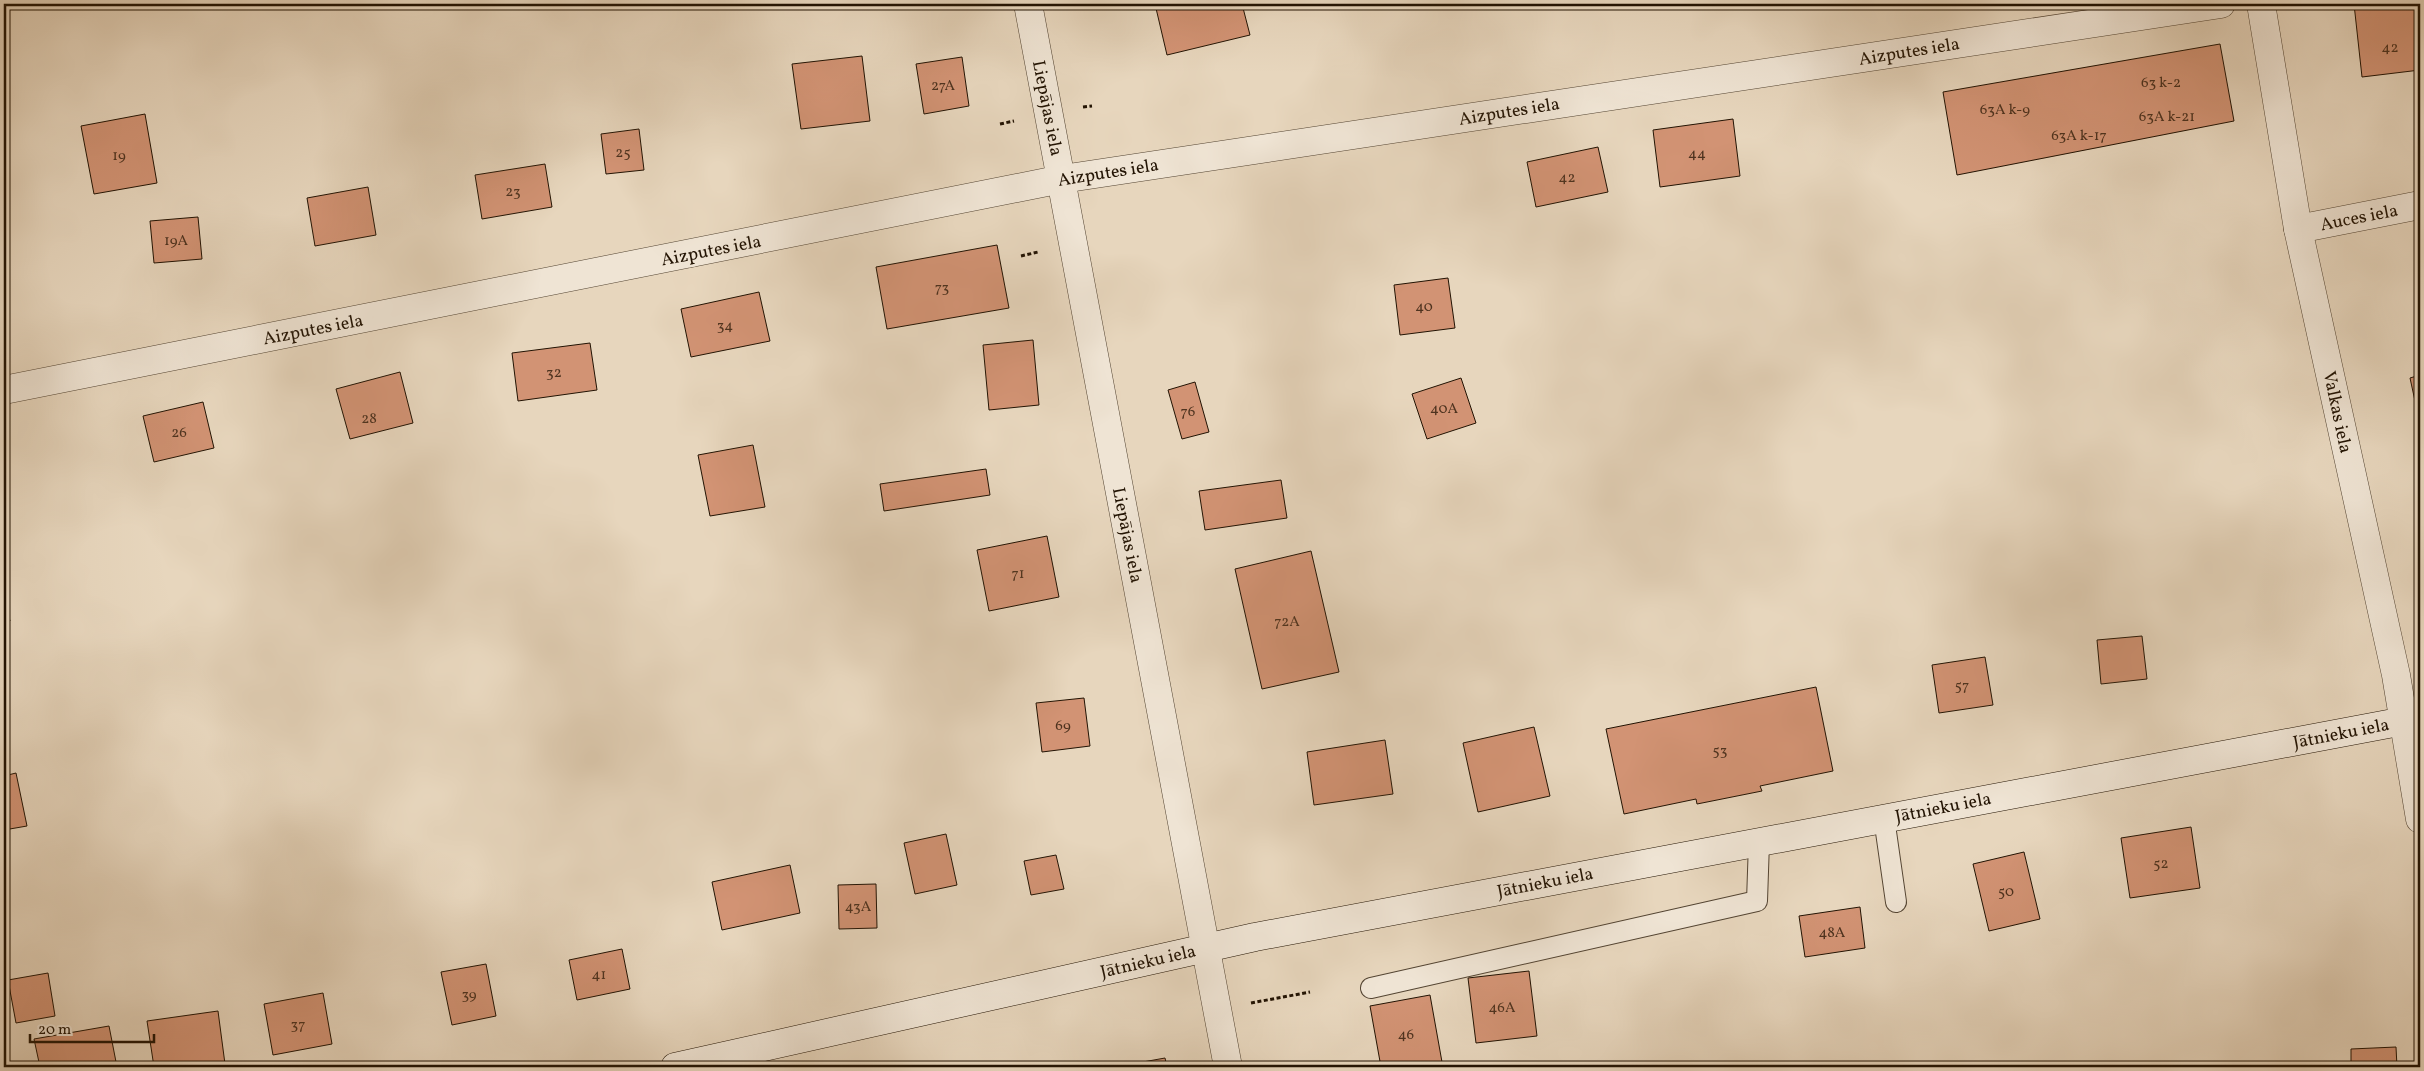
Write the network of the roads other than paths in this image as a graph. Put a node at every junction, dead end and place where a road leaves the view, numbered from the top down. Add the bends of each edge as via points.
1 (1028, 4) edge
2 (2221, 4) edge
3 (2261, 4) edge
4 (1062, 179) junction
5 (2420, 205) edge
6 (2298, 229) junction
7 (4, 390) edge
8 (2412, 720) edge
9 (1884, 818) junction
10 (2420, 819) edge
11 (1759, 842) junction
12 (1896, 902) dead end
13 (1206, 948) junction
14 (1371, 988) dead end
15 (675, 1067) edge
16 (1228, 1067) edge

1 - 4 street, Liepājas iela
2 - 4 street, Aizputes iela
3 - 6 street, Valkas iela
4 - 7 street, Aizputes iela
4 - 13 street, Liepājas iela
5 - 6 street, Auces iela
6 - 8 street, Valkas iela via 2396,675
8 - 9 street, Jātnieku iela
8 - 10 street, Valkas iela
9 - 11 street, Jātnieku iela
9 - 12 lane
11 - 13 street, Jātnieku iela
11 - 14 lane via 1757,901
13 - 15 street, Jātnieku iela
13 - 16 street, Liepājas iela

